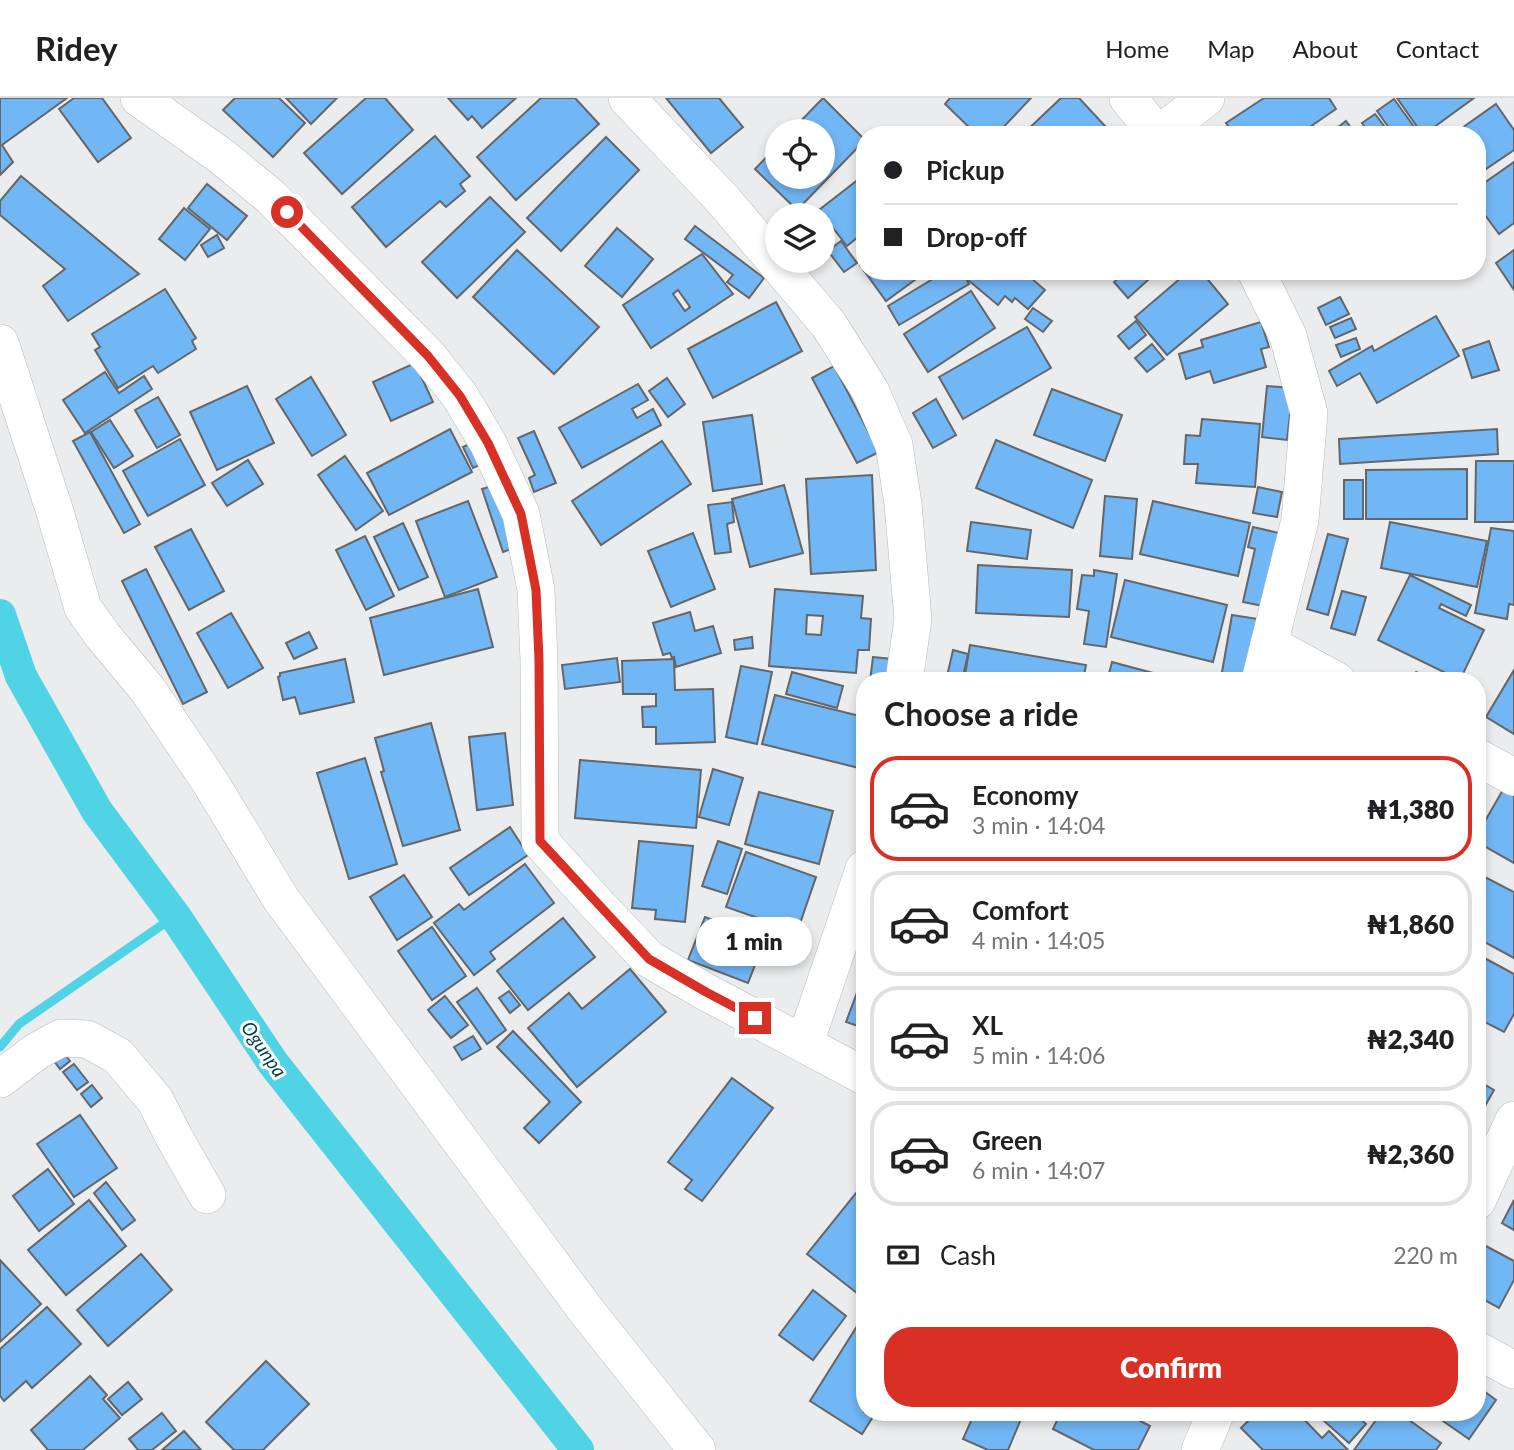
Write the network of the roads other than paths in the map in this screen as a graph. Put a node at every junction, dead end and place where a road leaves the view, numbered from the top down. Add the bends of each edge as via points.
1 (139, 98) edge
2 (627, 98) edge
3 (1128, 98) edge
4 (1206, 98) edge
5 (1151, 126) edge
6 (1170, 126) edge
7 (1260, 280) edge
8 (0, 343) edge
9 (1269, 644) junction
10 (905, 672) edge
11 (1262, 672) edge
12 (1320, 672) edge
13 (1486, 762) edge
14 (1514, 777) edge
15 (856, 892) edge
16 (804, 1043) junction
17 (856, 1072) edge
18 (0, 1079) edge
19 (1514, 1120) edge
20 (1486, 1181) edge
21 (207, 1195) dead end
22 (1486, 1355) edge
23 (1514, 1370) edge
24 (1212, 1421) edge
25 (697, 1450) edge
26 (1200, 1450) edge

1 - 16 street via 271,197 428,356 460,396 488,443 521,514 536,590 540,841 649,959
2 - 10 street via 724,201 829,325 870,390 894,445 903,504 913,619
3 - 5 street
4 - 6 street
7 - 9 street via 1288,336 1308,413 1300,520
8 - 25 street via 83,608 148,690 281,899 577,1298
9 - 11 street
9 - 12 street
13 - 14 street
15 - 16 street
16 - 17 street
18 - 21 street via 61,1038 87,1039 118,1056 155,1100
19 - 20 street
22 - 23 street
24 - 26 street

